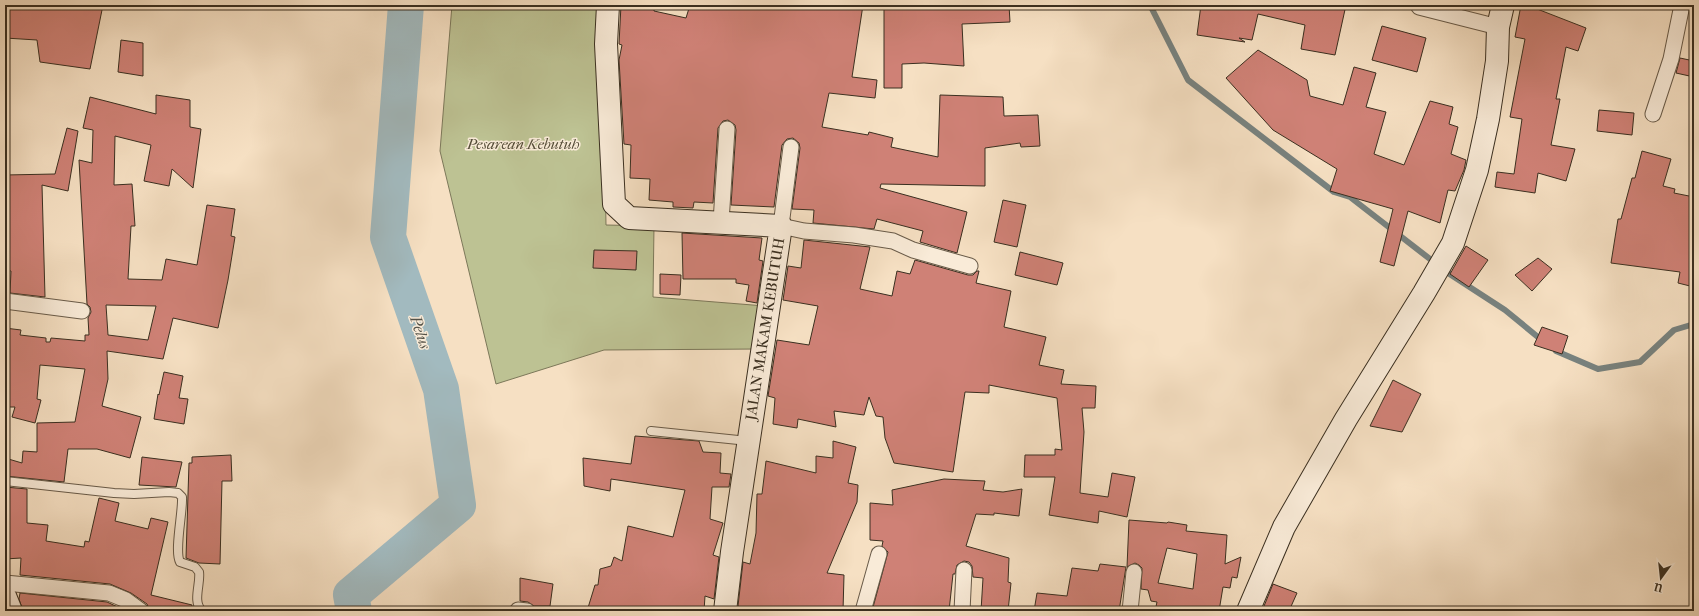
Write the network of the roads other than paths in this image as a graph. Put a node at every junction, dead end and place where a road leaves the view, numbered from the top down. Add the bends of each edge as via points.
1 (608, 5) edge
2 (1503, 5) edge
3 (1682, 5) edge
4 (1418, 7) dead end
5 (1498, 27) junction
6 (1653, 114) dead end
7 (727, 129) dead end
8 (791, 147) dead end
9 (721, 222) junction
10 (781, 226) junction
11 (970, 266) dead end
12 (5, 301) edge
13 (82, 311) dead end
14 (651, 431) dead end
15 (748, 441) junction
16 (5, 481) edge
17 (879, 554) dead end
18 (964, 570) dead end
19 (1134, 572) dead end
20 (5, 583) edge
21 (5, 596) edge
22 (11, 611) edge
23 (141, 611) edge
24 (202, 611) edge
25 (725, 611) edge
26 (863, 611) edge
27 (962, 611) edge
28 (1130, 611) edge
29 (1248, 611) edge

1 - 9 street, JALAN MAKAM KEBUTUH via 606,44 614,204 629,218
2 - 5 street
3 - 6 street via 1671,59
4 - 5 street
5 - 29 street via 1497,61 1488,119 1477,170 1453,243 1284,527
7 - 9 street
8 - 10 street
9 - 10 street, JALAN MAKAM KEBUTUH
10 - 11 street via 893,241 913,250
10 - 15 street, JALAN MAKAM KEBUTUH
12 - 13 street
14 - 15 lane
15 - 25 street, JALAN MAKAM KEBUTUH
16 - 24 lane via 114,493 180,494 182,511 178,557 180,562 195,567 199,572 198,603
17 - 26 street
18 - 27 street
19 - 28 street
20 - 23 street via 108,593 126,600
21 - 22 street

